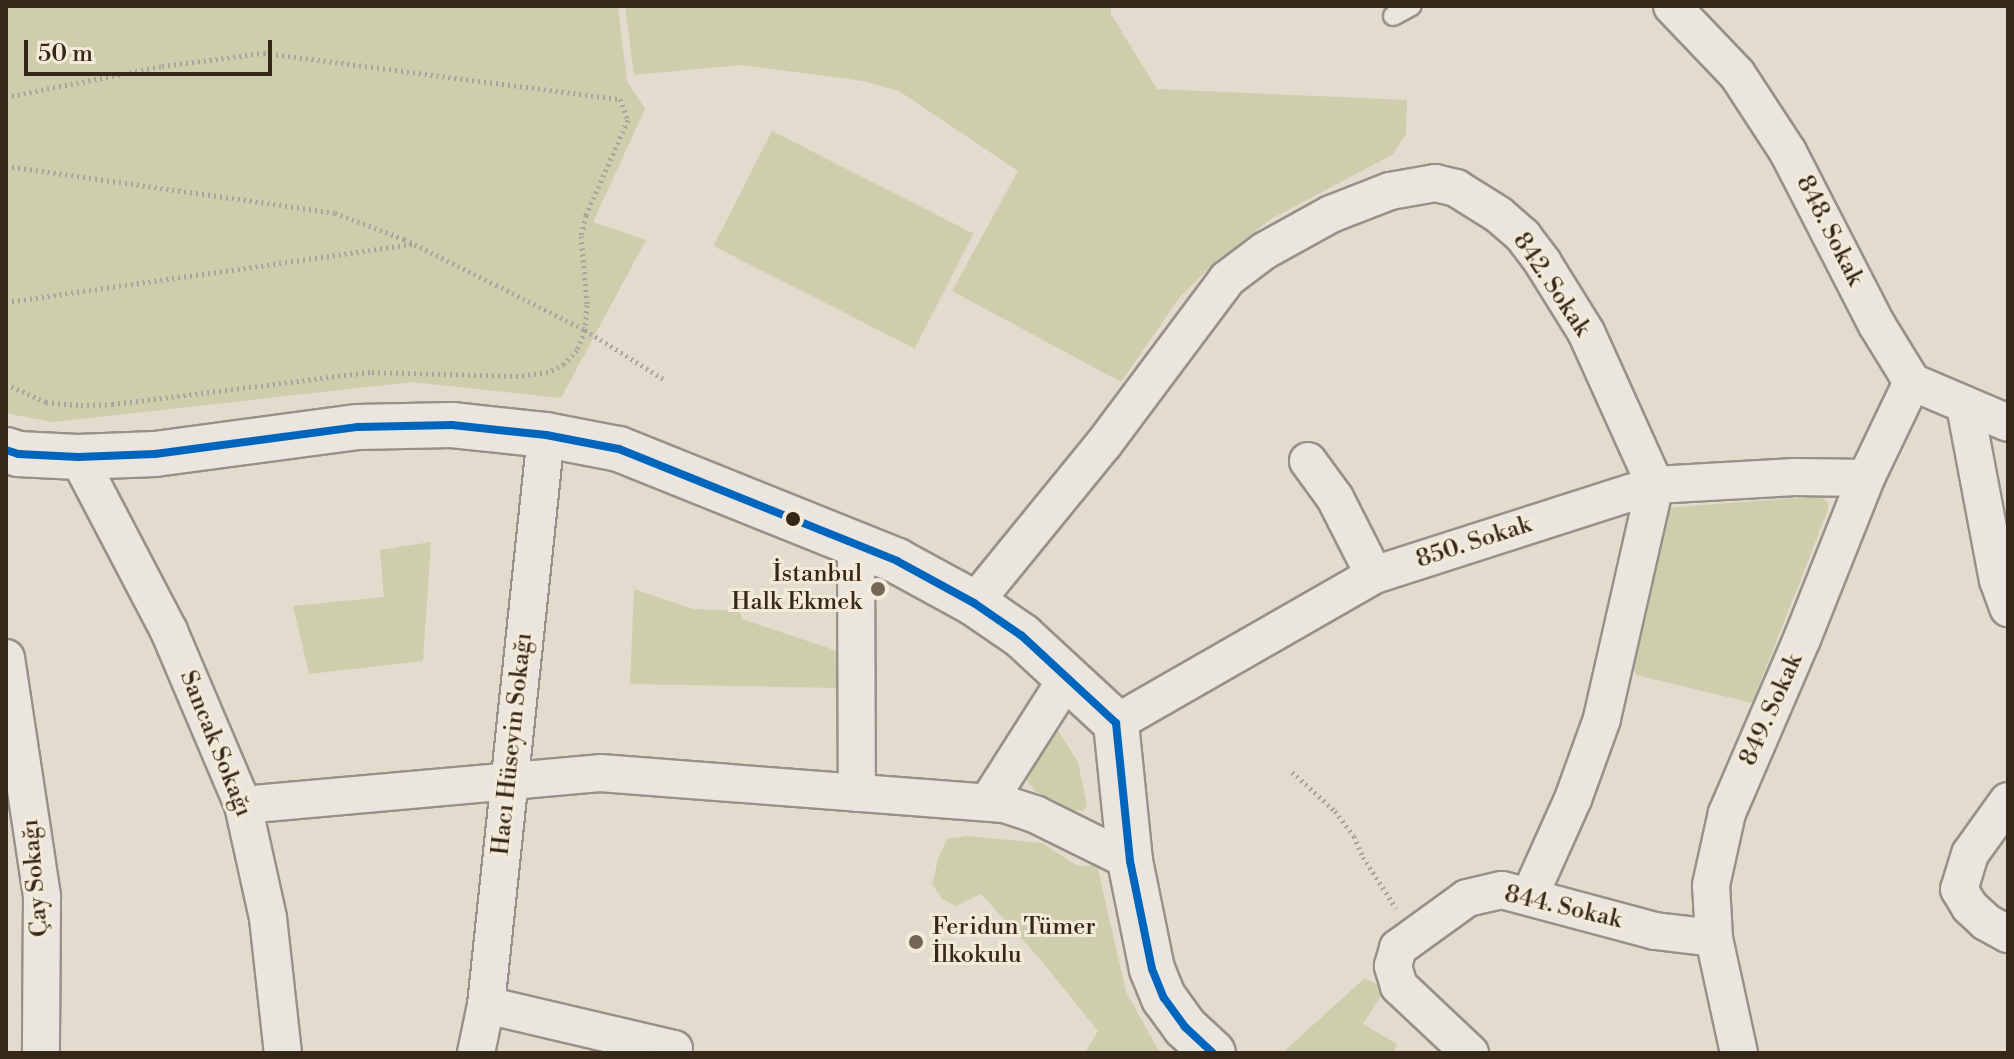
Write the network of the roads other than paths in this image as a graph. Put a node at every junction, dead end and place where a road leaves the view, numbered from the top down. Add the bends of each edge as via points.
1 (1412, 6) edge
2 (1672, 6) edge
3 (1393, 16) dead end
4 (1912, 382) junction
5 (1965, 406) junction
6 (2008, 423) edge
7 (546, 435) junction
8 (6, 450) edge
9 (78, 457) junction
10 (1308, 461) dead end
11 (1866, 478) junction
12 (1655, 485) junction
13 (856, 542) junction
14 (1374, 575) junction
15 (974, 603) junction
16 (2008, 608) edge
17 (6, 658) edge
18 (1067, 678) junction
19 (1116, 723) junction
20 (509, 779) junction
21 (857, 793) junction
22 (2008, 801) edge
23 (988, 802) junction
24 (243, 805) junction
25 (1130, 861) junction
26 (1529, 897) junction
27 (2008, 934) edge
28 (1714, 938) junction
29 (486, 1005) junction
30 (41, 1053) edge
31 (283, 1053) edge
32 (476, 1053) edge
33 (673, 1053) edge
34 (1213, 1053) edge
35 (1470, 1053) edge
36 (1739, 1053) edge

1 - 3 lane
2 - 4 street, 848. Sokak via 1737,74 1788,152
4 - 5 street
4 - 11 street, 849. Sokak
5 - 6 street
5 - 16 street
7 - 9 street via 452,425 358,427 155,454
7 - 13 street via 619,449
7 - 20 street, Hacı Hüseyin Sokağı
8 - 9 street
9 - 24 street, Sancak Sokağı via 169,631
10 - 14 street via 1335,498
11 - 12 street, 850. Sokak
11 - 28 street, 849. Sokak via 1727,813 1711,885
12 - 14 street, 850. Sokak
12 - 15 street, 842. Sokak via 1586,332 1523,236 1456,188 1435,183 1390,191 1331,214 1264,251 1227,279 1103,445
12 - 26 street via 1602,719
13 - 15 street
13 - 21 street
14 - 19 street, 850. Sokak
15 - 18 street via 1022,636
17 - 30 street, Çay Sokağı via 42,897
18 - 19 street
18 - 23 street
19 - 25 street
20 - 21 street via 600,773
20 - 24 street
20 - 29 street, Hacı Hüseyin Sokağı
21 - 23 street
22 - 27 street via 1970,854 1959,889 1986,922
23 - 25 street via 1037,815
24 - 31 street, Sancak Sokağı via 268,918
25 - 34 street via 1148,955 1164,998
26 - 28 street, 844. Sokak via 1655,931
26 - 35 street, 844. Sokak via 1502,890 1467,898 1398,948 1393,966 1399,986
28 - 36 street, 849. Sokak
29 - 32 street, Hacı Hüseyin Sokağı
29 - 33 street via 674,1049

